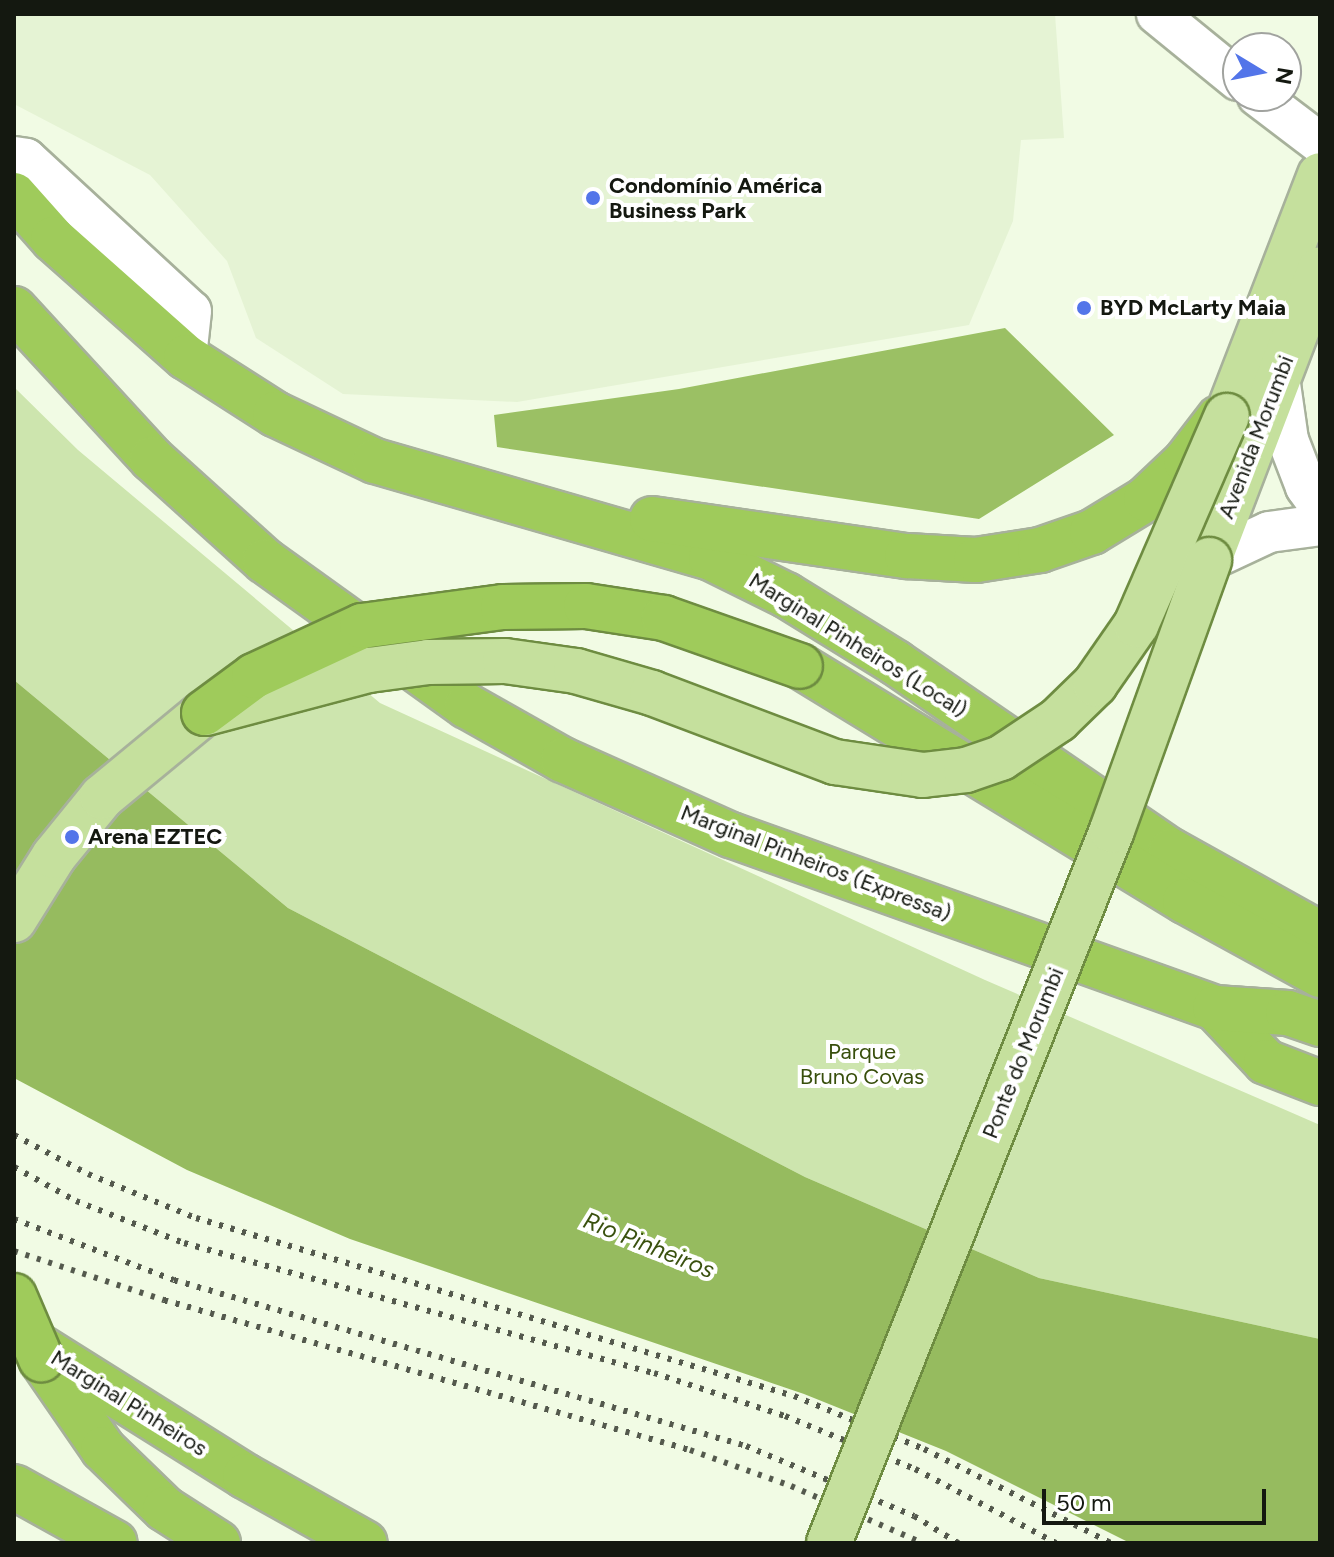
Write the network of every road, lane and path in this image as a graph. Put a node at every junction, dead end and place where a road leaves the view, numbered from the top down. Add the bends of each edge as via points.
1 (1157, 14) edge
2 (1222, 67) edge
3 (1279, 112) edge
4 (1320, 143) edge
5 (14, 157) edge
6 (1320, 175) edge
7 (14, 195) edge
8 (1320, 269) edge
9 (14, 309) edge
10 (186, 357) junction
11 (1279, 377) junction
12 (1230, 408) junction
13 (1320, 506) edge
14 (575, 515) junction
15 (1320, 525) edge
16 (1209, 560) junction
17 (204, 713) junction
18 (14, 920) edge
19 (1313, 928) edge
20 (1320, 975) edge
21 (1215, 1008) junction
22 (1320, 1024) edge
23 (1320, 1083) edge
24 (14, 1296) edge
25 (14, 1331) edge
26 (16, 1489) edge
27 (115, 1543) edge
28 (218, 1543) edge
29 (365, 1543) edge
30 (829, 1543) edge

1 - 2 street
3 - 4 street
5 - 10 street via 26,159 191,311
6 - 12 main road, Avenida Morumbi
7 - 10 highway, Marginal Pinheiros (Local) via 53,239
8 - 11 main road, Avenida Morumbi
9 - 21 highway, Marginal Pinheiros (Expressa) via 152,459 265,561 467,706 563,760 731,835
10 - 14 highway, Marginal Pinheiros (Local) via 275,414 375,461 494,499
11 - 13 street via 1288,440 1306,487
11 - 16 main road, Avenida Morumbi
12 - 14 highway via 1146,499 1092,532 1040,550 976,560 907,556 761,531
12 - 17 main road, Avenida Morumbi, bridge via 1136,625 1095,684 1058,720 1001,758 966,770 923,775 835,762 652,693 576,671 505,661 428,662 369,670
14 - 19 highway, Marginal Pinheiros (Local) via 711,558 786,595 896,663 1171,851
15 - 16 street via 1269,532
16 - 30 main road, Ponte do Morumbi, bridge via 1112,830
17 - 18 main road via 102,797 54,856
17 - 20 highway, bridge via 254,676 351,630 503,607 586,606 664,618 800,666 1185,901
21 - 22 highway via 1288,1013
21 - 23 highway, Marginal Pinheiros (Expressa) via 1266,1062
24 - 28 highway, bridge via 41,1359 103,1449 165,1509
25 - 29 highway, Marginal Pinheiros via 245,1476
26 - 27 highway

